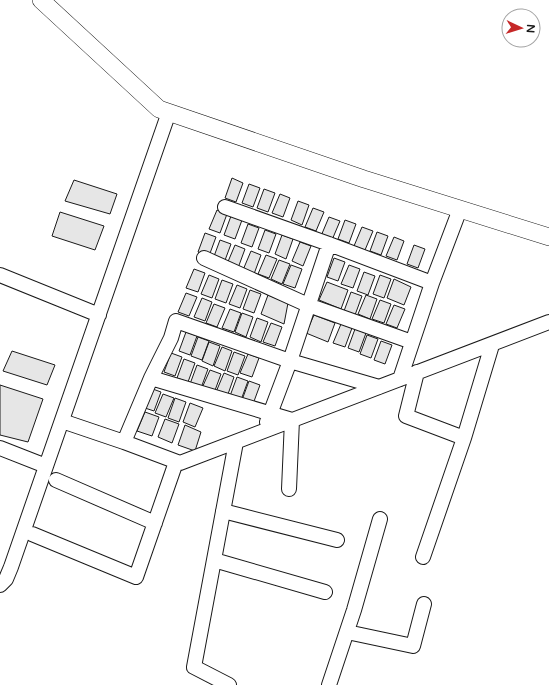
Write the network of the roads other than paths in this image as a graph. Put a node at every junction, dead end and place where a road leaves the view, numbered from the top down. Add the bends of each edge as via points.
1 (41, 0) edge
2 (169, 112) junction
3 (224, 207) dead end
4 (460, 209) junction
5 (549, 237) edge
6 (329, 244) junction
7 (204, 258) dead end
8 (0, 275) edge
9 (432, 283) junction
10 (308, 305) junction
11 (99, 314) junction
12 (549, 322) edge
13 (412, 342) junction
14 (492, 345) junction
15 (290, 361) junction
16 (417, 372) junction
17 (151, 378) junction
18 (400, 379) junction
19 (379, 387) junction
20 (270, 413) junction
21 (292, 420) junction
22 (62, 421) junction
23 (263, 432) junction
24 (464, 438) junction
25 (124, 442) junction
26 (236, 442) junction
27 (0, 448) edge
28 (176, 462) junction
29 (46, 466) junction
30 (56, 480) dead end
31 (289, 489) dead end
32 (223, 511) junction
33 (380, 519) dead end
34 (155, 523) junction
35 (32, 534) dead end
36 (337, 540) dead end
37 (423, 558) dead end
38 (214, 560) junction
39 (0, 585) edge
40 (325, 592) dead end
41 (424, 604) dead end
42 (347, 632) junction
43 (229, 685) edge
44 (329, 685) edge

1 - 2 main road via 159,109
2 - 4 main road
2 - 11 street
3 - 6 street
4 - 5 main road
4 - 9 street
6 - 9 street
6 - 10 street
7 - 10 street
8 - 11 street
9 - 13 street
10 - 13 street
10 - 15 street
11 - 22 street
12 - 14 street
13 - 18 street
14 - 16 street
14 - 24 street
15 - 17 street via 176,321 171,338
15 - 19 street
15 - 20 street
16 - 18 street
16 - 24 street via 406,416
17 - 20 street
17 - 25 street
18 - 19 street
19 - 21 street
20 - 21 street
20 - 23 street
21 - 23 street
21 - 31 street
22 - 25 street
22 - 29 street
23 - 26 street
24 - 37 street
25 - 28 street
26 - 28 street via 180,463
26 - 32 street
27 - 29 street
28 - 34 street
29 - 39 street via 11,567
30 - 34 street
32 - 36 street
32 - 38 street
33 - 42 street
34 - 35 street via 136,578
38 - 40 street
38 - 43 street via 194,667
41 - 42 street via 413,646
42 - 44 street

